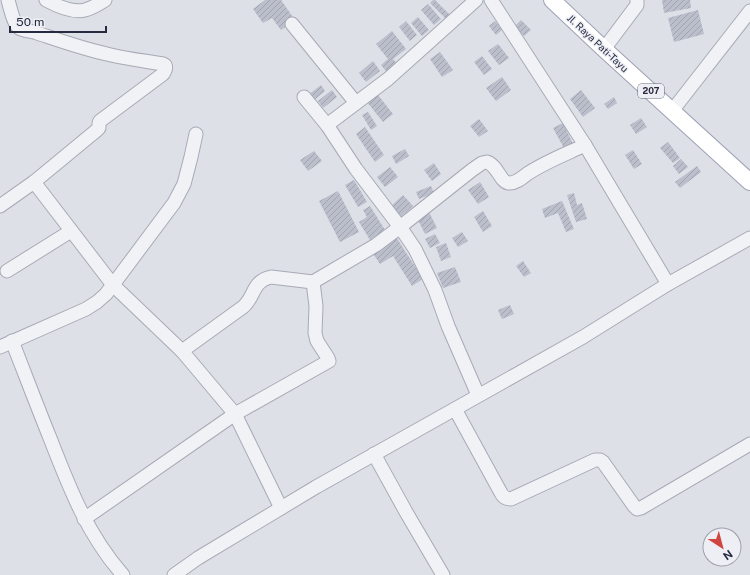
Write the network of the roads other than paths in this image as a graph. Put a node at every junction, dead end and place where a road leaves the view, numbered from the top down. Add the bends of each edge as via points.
1 (8, 0) edge
2 (46, 0) edge
3 (105, 0) edge
4 (476, 0) edge
5 (491, 0) edge
6 (637, 0) edge
7 (560, 3) edge
8 (750, 11) edge
9 (292, 24) dead end
10 (604, 49) junction
11 (304, 96) dead end
12 (356, 103) junction
13 (672, 111) junction
14 (327, 125) junction
15 (196, 134) dead end
16 (585, 144) junction
17 (34, 182) junction
18 (750, 182) edge
19 (0, 206) edge
20 (400, 227) junction
21 (71, 231) junction
22 (750, 238) edge
23 (7, 271) dead end
24 (314, 282) junction
25 (668, 284) junction
26 (113, 285) junction
27 (12, 341) junction
28 (0, 347) edge
29 (182, 351) junction
30 (478, 395) junction
31 (455, 408) junction
32 (235, 414) junction
33 (750, 444) edge
34 (374, 454) junction
35 (281, 508) junction
36 (84, 519) junction
37 (123, 575) edge
38 (174, 575) edge
39 (443, 575) edge

1 - 17 street via 17,26 23,30 110,55 166,67 163,74 100,121 97,130
2 - 3 street via 77,11 92,8
4 - 12 street via 388,79
5 - 16 street
6 - 10 street via 637,5
7 - 10 main road, Jl. Raya Pati-Tayu / 207
8 - 13 street
9 - 12 street
10 - 13 main road, Jl. Raya Pati-Tayu / 207
11 - 14 street
12 - 14 street
13 - 18 main road, Jl. Raya Pati-Tayu / 207
14 - 20 street via 356,169
15 - 26 street via 184,184 174,204
16 - 20 street via 510,183 506,182 492,164 482,163
16 - 25 street
17 - 19 street
17 - 21 street
20 - 24 street via 376,245
20 - 30 street via 415,249 435,290
21 - 23 street
21 - 26 street
22 - 25 street
24 - 29 street via 266,277 258,283 243,307
24 - 32 street via 315,334 329,361
25 - 30 street via 583,337
26 - 27 street via 97,302 86,309
26 - 29 street
27 - 28 street
27 - 36 street via 68,485
29 - 32 street
30 - 31 street
31 - 33 street via 503,497 507,499 600,460 634,506 641,508
31 - 34 street
32 - 35 street
32 - 36 street
34 - 35 street
34 - 39 street
35 - 38 street
36 - 37 street

